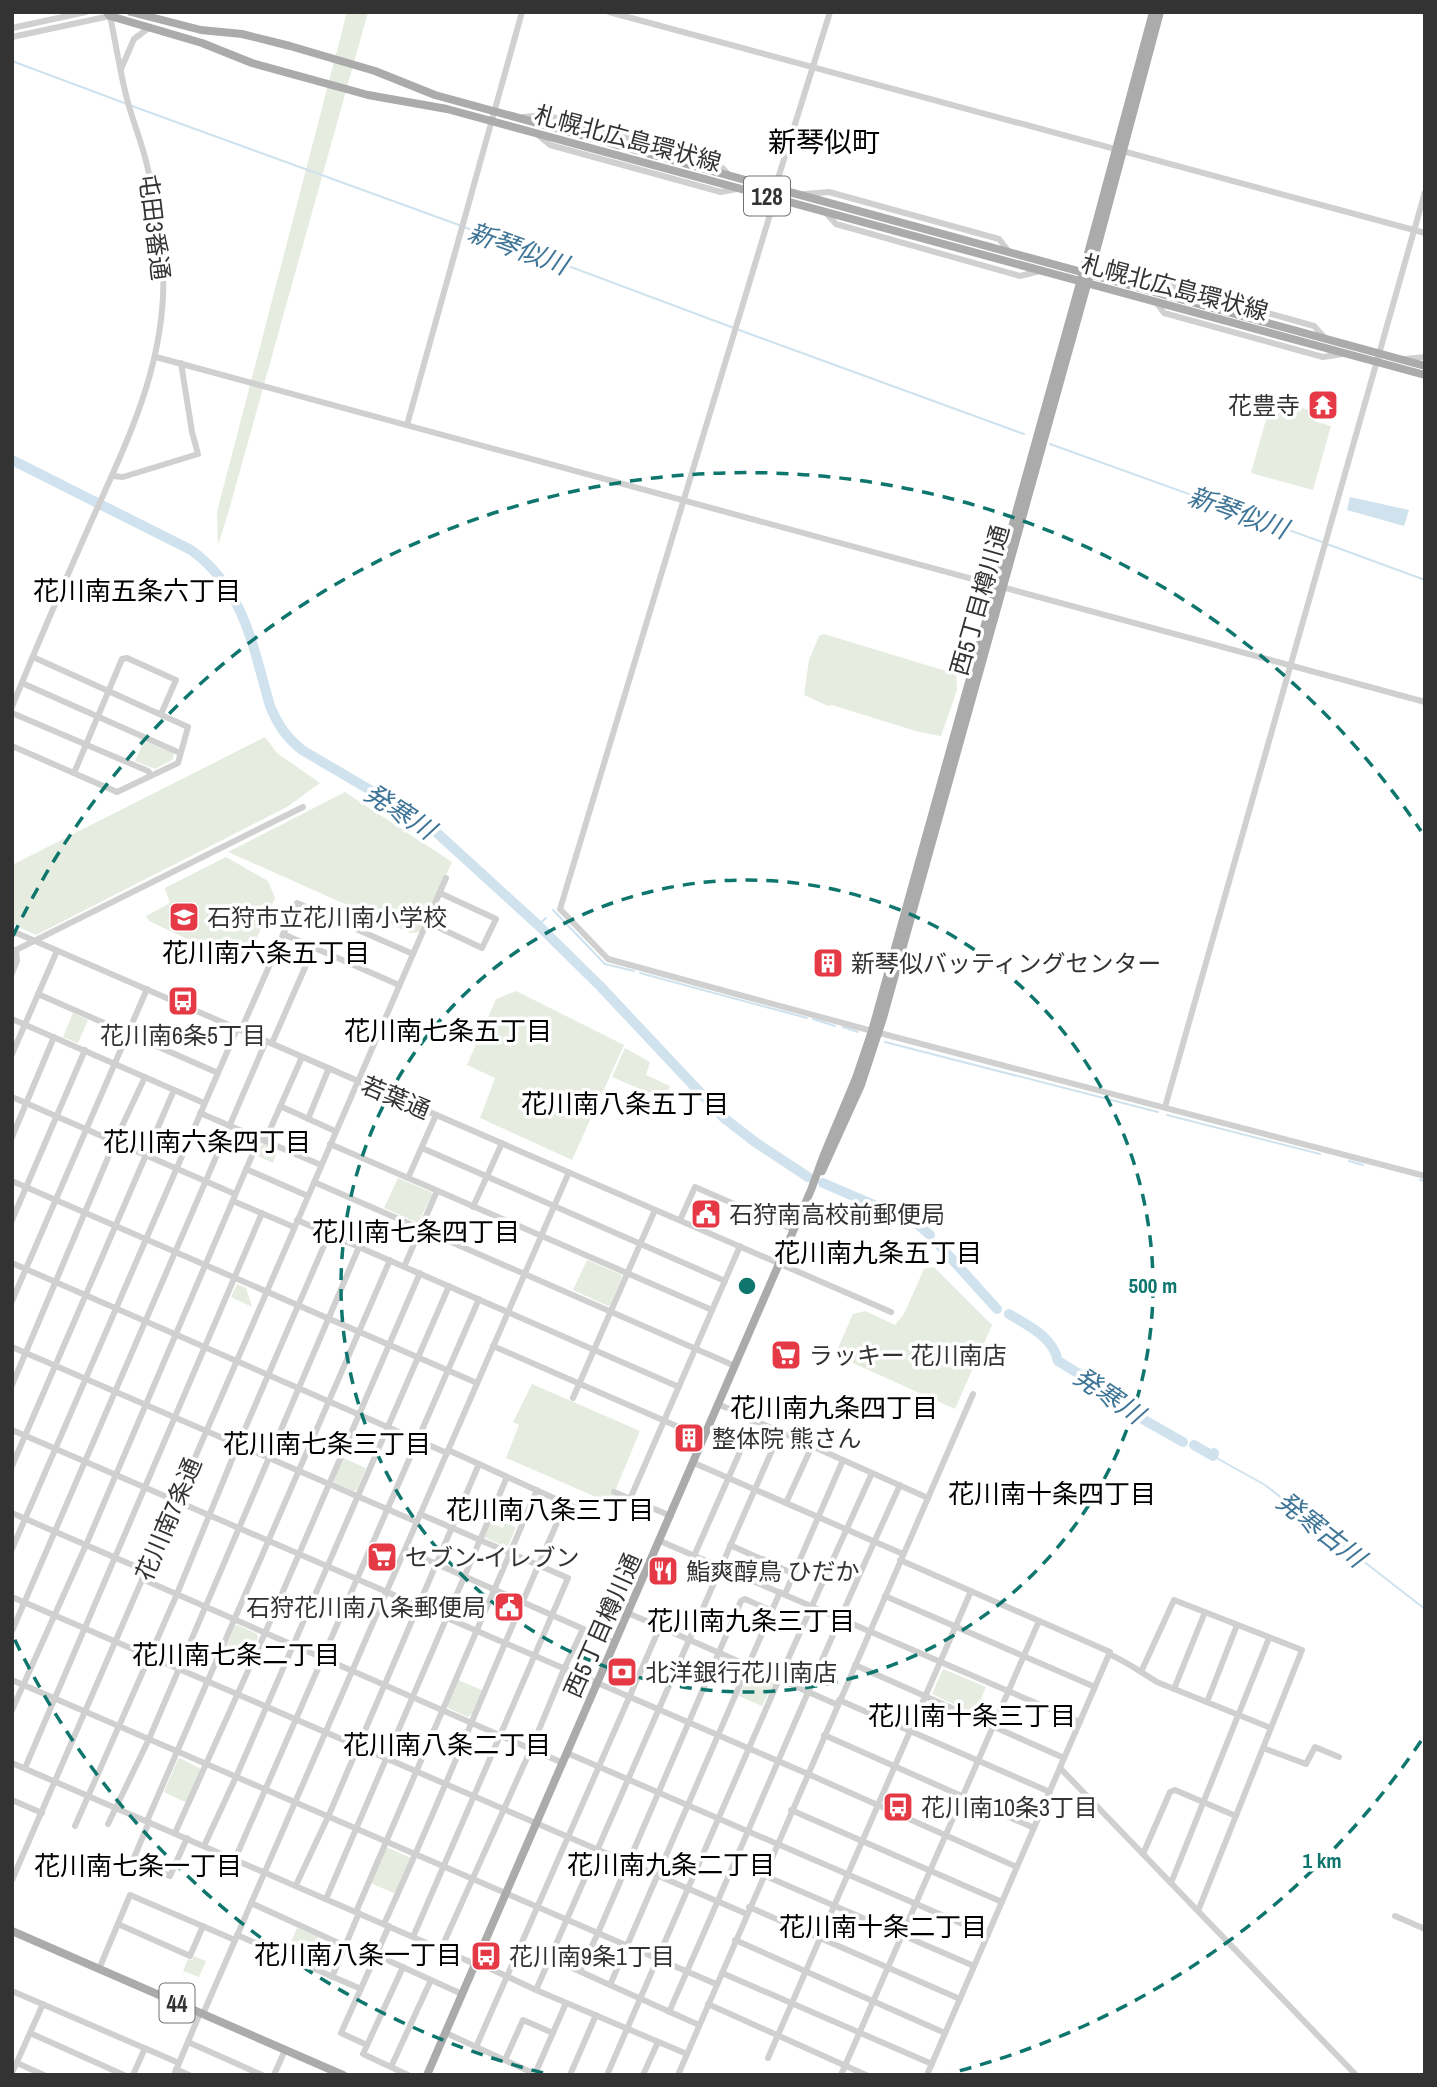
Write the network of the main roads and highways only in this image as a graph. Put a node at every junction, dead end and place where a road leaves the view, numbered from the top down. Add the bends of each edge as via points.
1 (131, 12) edge
2 (1153, 12) edge
3 (1160, 12) edge
4 (110, 14) edge
5 (1120, 150) junction
6 (775, 193) junction
7 (1085, 277) junction
8 (1377, 357) junction
9 (1425, 366) edge
10 (1425, 375) edge
11 (12, 1931) edge
12 (342, 2075) edge
13 (428, 2075) edge

1 - 6 main road, 札幌北広島環状線 / 128 via 290,46 375,71 435,95 729,176
2 - 5 main road, 西5丁目樽川通
3 - 5 main road, 西5丁目樽川通
4 - 6 main road, 札幌北広島環状線 / 128 via 252,64 368,95 436,106 739,188
5 - 7 main road, 西5丁目樽川通
6 - 7 main road, 札幌北広島環状線 / 128 via 824,211 1042,270
6 - 7 main road, 札幌北広島環状線 / 128 via 799,195
7 - 8 main road, 札幌北広島環状線 / 128 via 1155,301 1345,353
7 - 8 main road, 札幌北広島環状線 / 128 via 1121,282 1325,338
7 - 13 main road, 西5丁目樽川通 via 861,1085 779,1263
8 - 9 main road, 札幌北広島環状線 / 128
8 - 10 main road, 札幌北広島環状線 / 128
11 - 12 main road, 44

